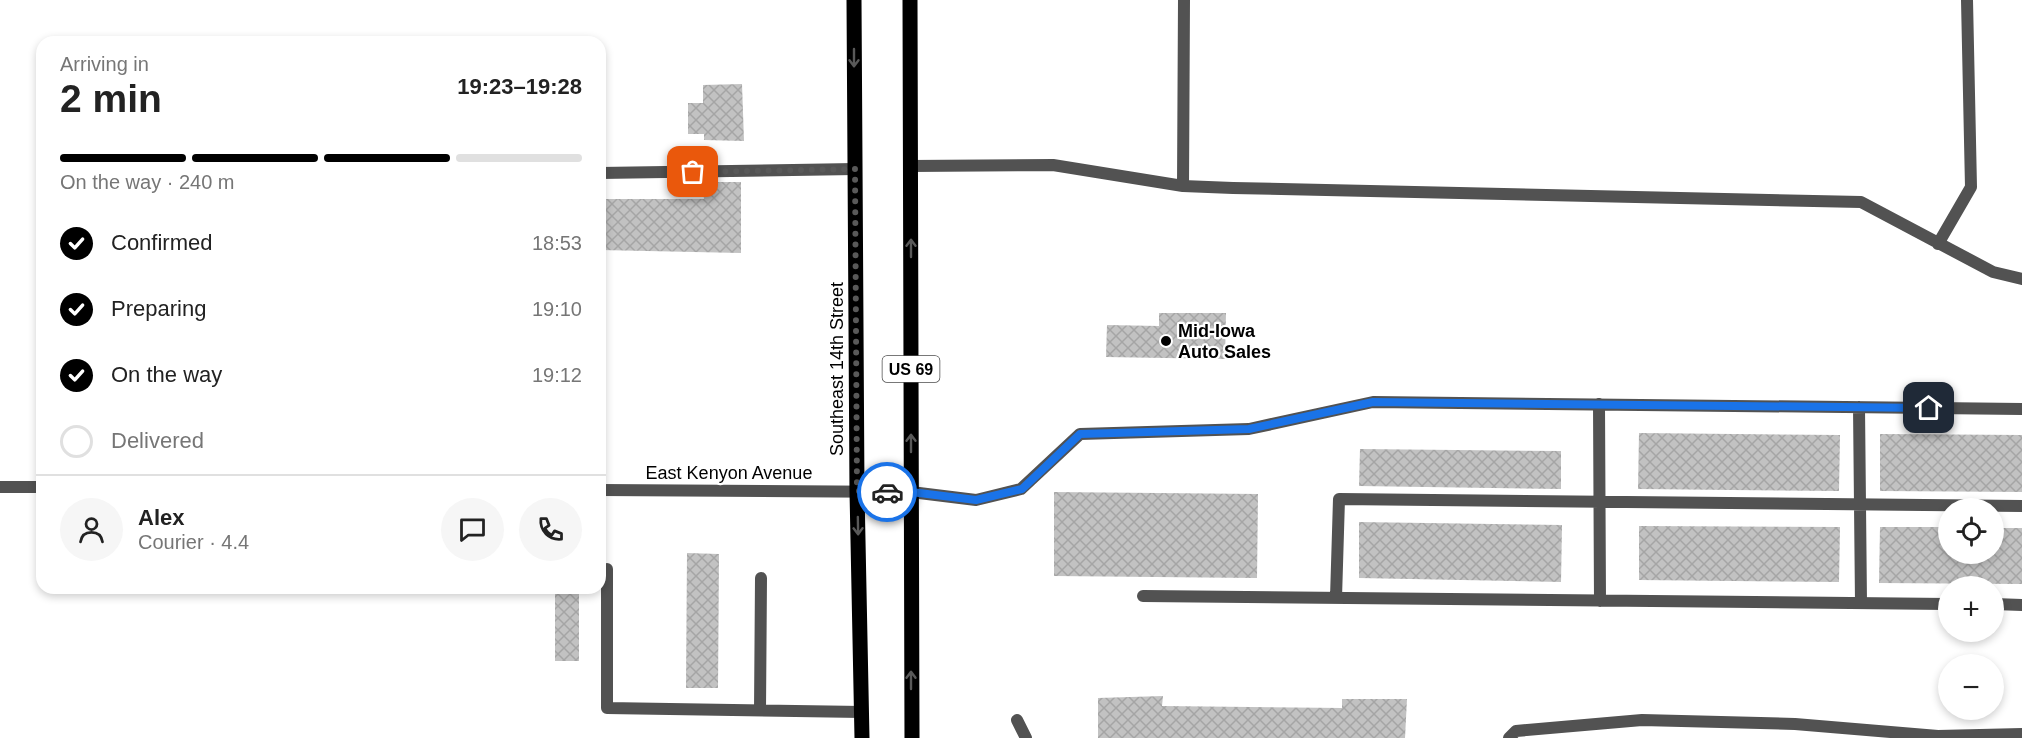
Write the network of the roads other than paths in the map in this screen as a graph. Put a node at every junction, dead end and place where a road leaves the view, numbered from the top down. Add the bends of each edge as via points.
1 (854, 0) edge
2 (910, 0) edge
3 (1184, 0) edge
4 (1967, 0) edge
5 (910, 166) junction
6 (855, 169) junction
7 (606, 173) edge
8 (1184, 186) junction
9 (1938, 244) junction
10 (2022, 279) edge
11 (1599, 404) junction
12 (1859, 407) junction
13 (2022, 409) edge
14 (0, 487) edge
15 (36, 487) edge
16 (606, 490) edge
17 (857, 491) junction
18 (911, 492) junction
19 (1600, 502) junction
20 (1859, 505) junction
21 (2022, 506) edge
22 (607, 568) dead end
23 (761, 578) dead end
24 (1143, 596) dead end
25 (1336, 598) junction
26 (1600, 601) junction
27 (1861, 603) junction
28 (1938, 604) edge
29 (2004, 604) edge
30 (2022, 605) edge
31 (760, 711) junction
32 (862, 712) junction
33 (1017, 720) dead end
34 (1837, 733) edge
35 (2022, 734) edge
36 (862, 738) edge
37 (912, 738) edge
38 (1026, 738) edge
39 (1509, 738) edge

1 -> 6 main road, Southeast 14th Street / US 69
2 - 5 main road, US 69
3 - 8 street
4 - 9 street via 1971,188
5 - 8 street via 1053,165
18 -> 5 main road, US 69
6 - 7 street
6 - 17 main road, Southeast 14th Street / US 69
8 - 9 street via 1861,202
9 - 10 street via 1992,272
11 - 12 street, East Kenyon Avenue
11 - 18 street, East Kenyon Avenue via 1373,402 1249,429 1080,434 1022,489 976,500
11 - 19 street
12 - 13 street, East Kenyon Avenue
12 - 20 street
14 - 15 street
16 - 17 street, East Kenyon Avenue
17 - 18 street, East Kenyon Avenue
17 -> 32 main road, Southeast 14th Street / US 69
37 -> 18 main road, US 69
19 - 20 street
19 - 25 street via 1339,499
19 - 26 street
20 - 21 street
20 - 27 street
22 - 31 street via 607,708
23 - 31 street
24 - 25 street
25 - 26 street
26 - 27 street
27 - 28 street
29 - 30 street
31 - 32 street
32 - 36 main road, Southeast 14th Street / US 69
33 - 38 street
34 - 35 street
34 - 39 street via 1642,720 1516,731

